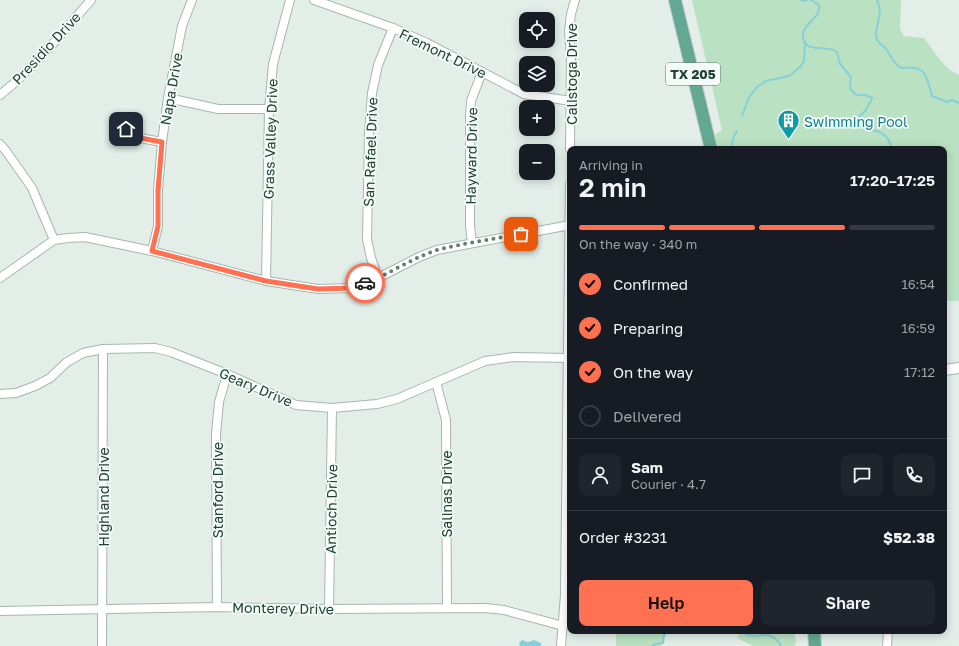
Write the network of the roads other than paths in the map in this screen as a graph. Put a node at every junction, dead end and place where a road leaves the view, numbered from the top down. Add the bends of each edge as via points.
1 (91, 0) edge
2 (192, 0) edge
3 (290, 0) edge
4 (314, 0) edge
5 (575, 0) edge
6 (676, 0) edge
7 (393, 28) junction
8 (482, 72) junction
9 (0, 95) edge
10 (168, 98) junction
11 (571, 101) junction
12 (269, 109) junction
13 (121, 117) dead end
14 (162, 142) junction
15 (0, 144) edge
16 (570, 146) edge
17 (710, 146) edge
18 (567, 226) edge
19 (54, 240) junction
20 (472, 243) junction
21 (152, 251) junction
22 (0, 278) edge
23 (378, 278) junction
24 (266, 281) junction
25 (103, 349) junction
26 (567, 358) edge
27 (959, 368) edge
28 (947, 370) edge
29 (227, 374) junction
30 (436, 382) junction
31 (0, 394) edge
32 (332, 408) junction
33 (567, 536) edge
34 (217, 607) junction
35 (447, 608) junction
36 (102, 609) junction
37 (329, 609) junction
38 (0, 611) edge
39 (563, 626) junction
40 (814, 634) edge
41 (888, 634) edge
42 (102, 646) edge
43 (562, 646) edge
44 (815, 646) edge
45 (887, 646) edge

1 - 9 street, Presidio Drive via 17,82
2 - 10 street, Napa Drive via 182,26
3 - 12 street, Grass Valley Drive via 273,64
4 - 7 street, Fremont Drive
5 - 11 street, Calistoga Drive via 569,31
6 - 17 main road, TX 205
7 - 8 street, Fremont Drive via 427,42
7 - 23 street, San Rafael Drive via 378,65 372,93 369,132 368,239
8 - 11 street, Fremont Drive via 524,94
8 - 20 street, Hayward Drive via 471,101 470,116
10 - 12 street via 218,109
10 - 14 street, Napa Drive
11 - 16 street, Calistoga Drive
12 - 24 street, Grass Valley Drive
13 - 14 street via 126,129 140,138
14 - 21 street, Napa Drive via 158,226
15 - 19 street via 32,188
18 - 20 street
19 - 21 street via 85,237
19 - 22 street
20 - 23 street via 437,250
21 - 24 street
23 - 24 street via 353,288 318,289
25 - 29 street, Geary Drive via 159,349
25 - 31 street, Geary Drive via 83,353 35,386 16,393
25 - 36 street, Highland Drive
26 - 30 street, Geary Drive via 495,359
27 - 28 street
29 - 32 street, Geary Drive via 296,405
29 - 34 street, Stanford Drive via 219,402 216,434
30 - 32 street, Geary Drive via 382,403
30 - 35 street, Salinas Drive via 446,420
32 - 37 street, Antioch Drive
33 - 39 street
34 - 36 street, Monterey Drive
34 - 37 street, Monterey Drive
35 - 37 street, Monterey Drive
35 - 39 street, Monterey Drive via 504,610
36 - 38 street, Monterey Drive
36 - 42 street, Highland Drive
39 - 43 street
40 - 44 main road
41 - 45 street

